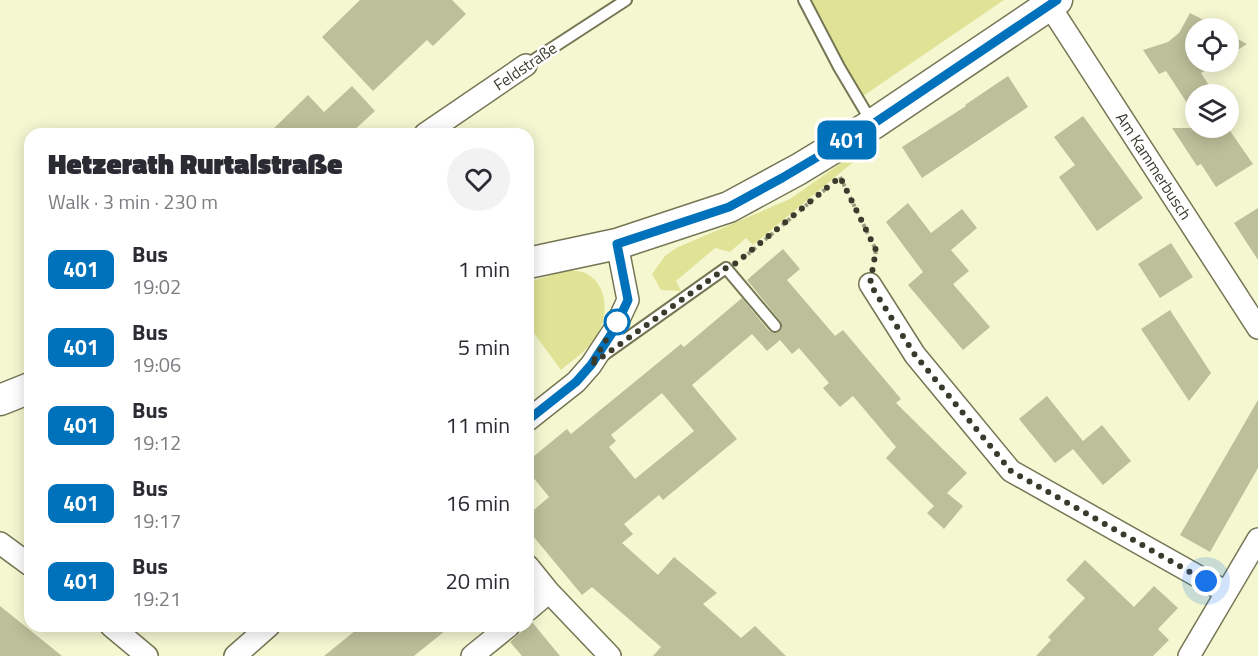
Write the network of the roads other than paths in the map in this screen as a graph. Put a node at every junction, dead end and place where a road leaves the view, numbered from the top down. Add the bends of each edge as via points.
1 (626, 0) edge
2 (804, 0) edge
3 (1053, 2) edge
4 (526, 65) joint
5 (873, 124) junction
6 (434, 128) edge
7 (617, 244) junction
8 (534, 262) edge
9 (870, 284) road end
10 (775, 326) dead end
11 (1258, 328) edge
12 (591, 365) junction
13 (24, 390) edge
14 (0, 400) edge
15 (534, 415) edge
16 (1258, 539) edge
17 (0, 543) edge
18 (24, 561) edge
19 (534, 573) edge
20 (549, 592) junction
21 (1226, 592) junction
22 (534, 605) edge
23 (118, 632) edge
24 (262, 632) edge
25 (502, 632) edge
26 (147, 656) edge
27 (235, 656) edge
28 (472, 656) edge
29 (610, 656) edge
30 (1189, 656) edge

1 - 4 lane, Feldstraße
2 - 5 lane
3 - 5 street
3 - 11 street, Am Kammerbusch
4 - 6 street, Feldstraße
5 - 7 street via 729,207
7 - 8 street
7 - 12 street via 628,300
9 - 21 street via 915,355 1011,471
10 - 12 lane via 726,268
12 - 15 street
13 - 14 street
16 - 21 street
17 - 18 street
19 - 20 street
20 - 22 street
20 - 29 street
21 - 30 street
23 - 26 street
24 - 27 street
25 - 28 street

